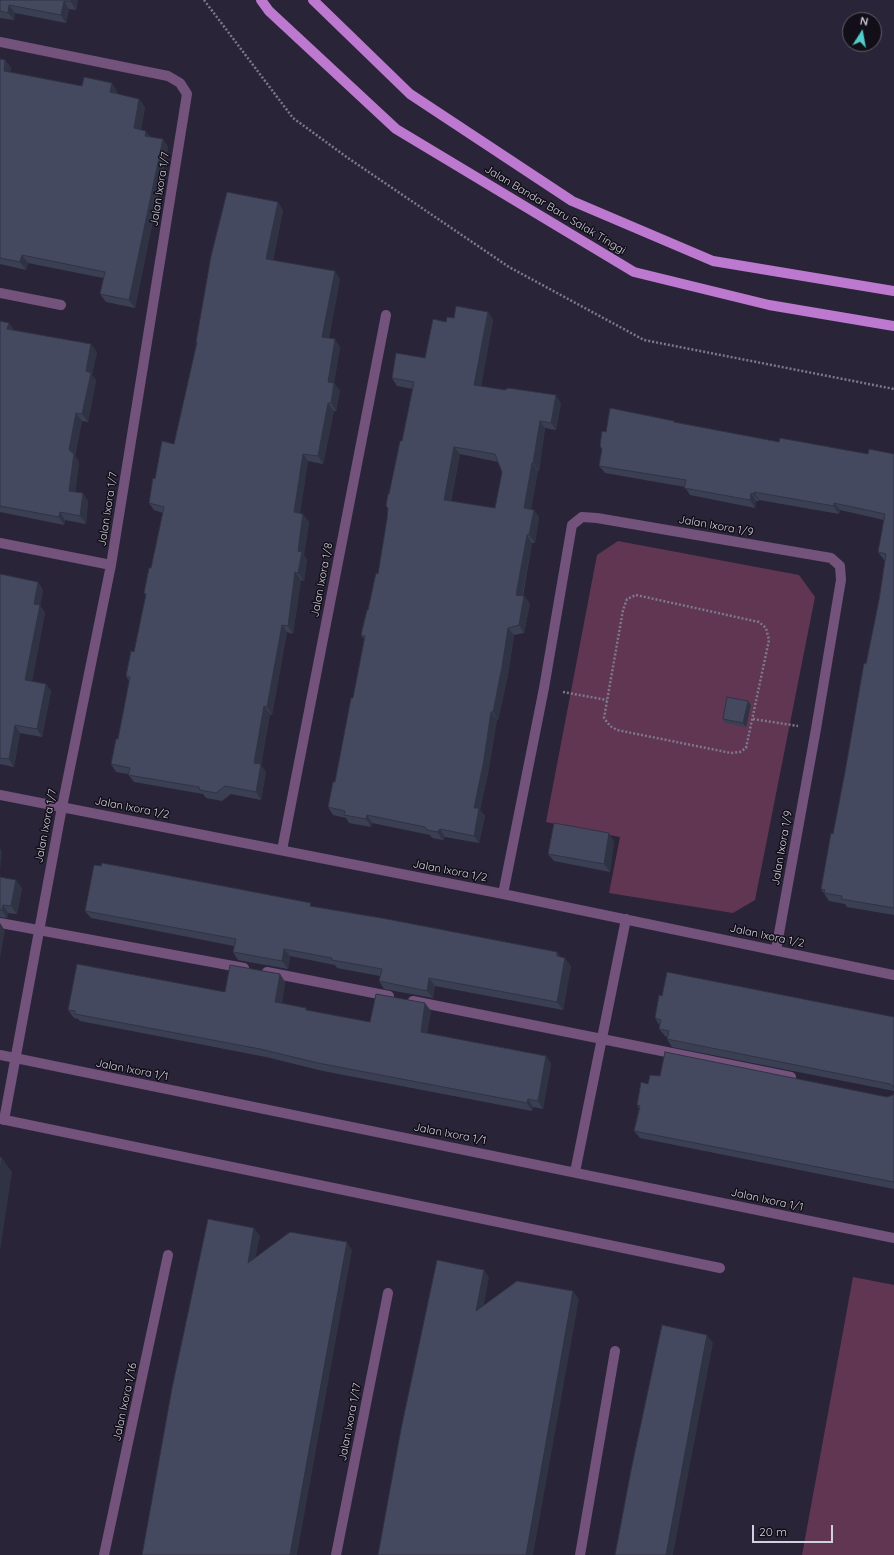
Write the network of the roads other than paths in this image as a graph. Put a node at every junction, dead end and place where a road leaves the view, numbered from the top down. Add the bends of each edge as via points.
1 (261, 0) edge
2 (313, 0) edge
3 (0, 42) edge
4 (894, 291) edge
5 (0, 293) edge
6 (61, 305) dead end
7 (386, 315) dead end
8 (894, 326) edge
9 (0, 543) edge
10 (111, 565) junction
11 (0, 796) edge
12 (62, 807) junction
13 (282, 850) junction
14 (503, 894) junction
15 (626, 919) junction
16 (0, 923) edge
17 (39, 930) junction
18 (776, 950) junction
19 (894, 975) edge
20 (602, 1039) junction
21 (0, 1055) edge
22 (15, 1059) junction
23 (797, 1078) edge
24 (2, 1119) edge
25 (575, 1172) junction
26 (894, 1238) edge
27 (168, 1255) dead end
28 (720, 1268) dead end
29 (388, 1293) dead end
30 (615, 1352) dead end
31 (104, 1555) edge
32 (336, 1555) edge
33 (580, 1555) edge

1 - 8 main road, Jalan Bandar Baru Salak Tinggi via 269,11 396,129 634,272 769,304
2 - 4 main road, Jalan Bandar Baru Salak Tinggi via 410,94 572,201 713,261
3 - 10 street, Jalan Ixora 1/7 via 168,76 180,83 187,94
5 - 6 street
7 - 13 street, Jalan Ixora 1/8
9 - 10 street
10 - 12 street, Jalan Ixora 1/7
11 - 12 street, Jalan Ixora 1/2
12 - 13 street, Jalan Ixora 1/2
12 - 17 street, Jalan Ixora 1/7
13 - 14 street, Jalan Ixora 1/2
14 - 15 street, Jalan Ixora 1/2
14 - 18 street, Jalan Ixora 1/9 via 544,688 572,525 582,517 597,518 831,558 840,566 841,580
15 - 18 street, Jalan Ixora 1/2
15 - 20 street
16 - 17 street
17 - 20 street via 294,977
17 - 22 street, Jalan Ixora 1/7
18 - 19 street, Jalan Ixora 1/2
20 - 23 street
20 - 25 street
21 - 22 street, Jalan Ixora 1/1
22 - 24 street, Jalan Ixora 1/7
22 - 25 street, Jalan Ixora 1/1
24 - 28 street
25 - 26 street, Jalan Ixora 1/1
27 - 31 street, Jalan Ixora 1/16
29 - 32 street, Jalan Ixora 1/17
30 - 33 street

